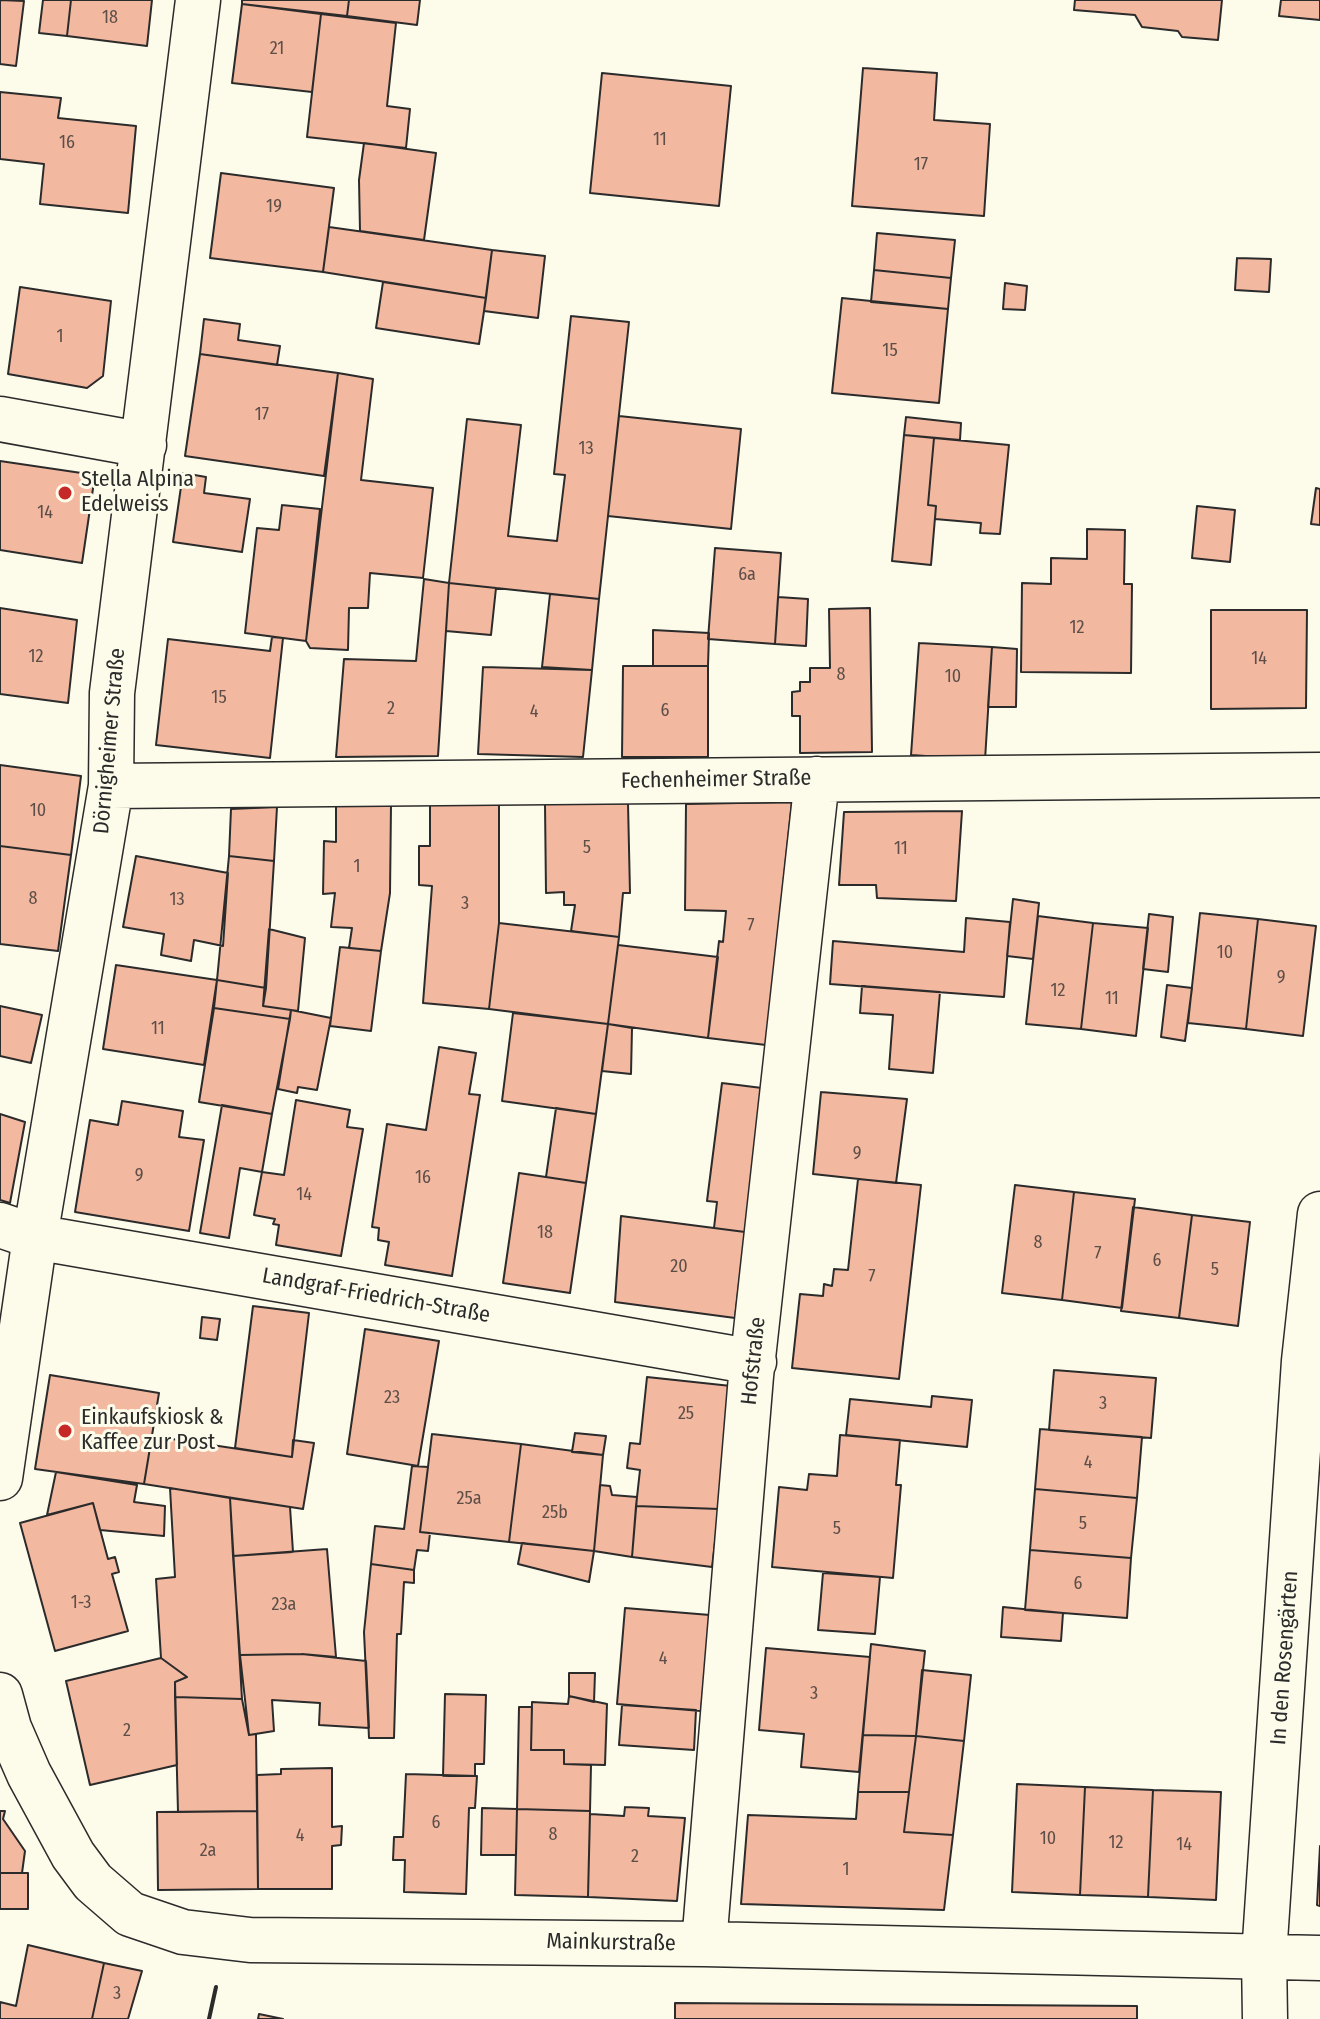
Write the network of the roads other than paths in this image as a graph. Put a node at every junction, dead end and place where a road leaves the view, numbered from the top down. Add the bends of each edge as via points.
1 (198, 0) edge
2 (0, 419) edge
3 (144, 445) junction
4 (1320, 775) edge
5 (817, 779) junction
6 (111, 786) junction
7 (1320, 1214) edge
8 (18, 1231) edge
9 (754, 1362) junction
10 (0, 1478) edge
11 (3, 1717) edge
12 (704, 1944) junction
13 (1264, 1956) junction
14 (1320, 1958) edge
15 (1265, 2019) edge

1 - 3 street, Dörnigheimer Straße
2 - 3 street
3 - 6 street, Dörnigheimer Straße via 112,693
4 - 5 street, Fechenheimer Straße
5 - 6 street, Fechenheimer Straße
5 - 9 street, Hofstraße
6 - 8 street, Dörnigheimer Straße
7 - 13 street, In den Rosengärten via 1304,1361
8 - 9 street, Landgraf-Friedrich-Straße
8 - 10 street, Dörnigheimer Straße
9 - 12 street, Hofstraße
11 - 12 street, Mainkurstraße via 73,1855 110,1899 159,1926 250,1940
12 - 13 street, Mainkurstraße
13 - 14 street, Mainkurstraße
13 - 15 street, In den Rosengärten

